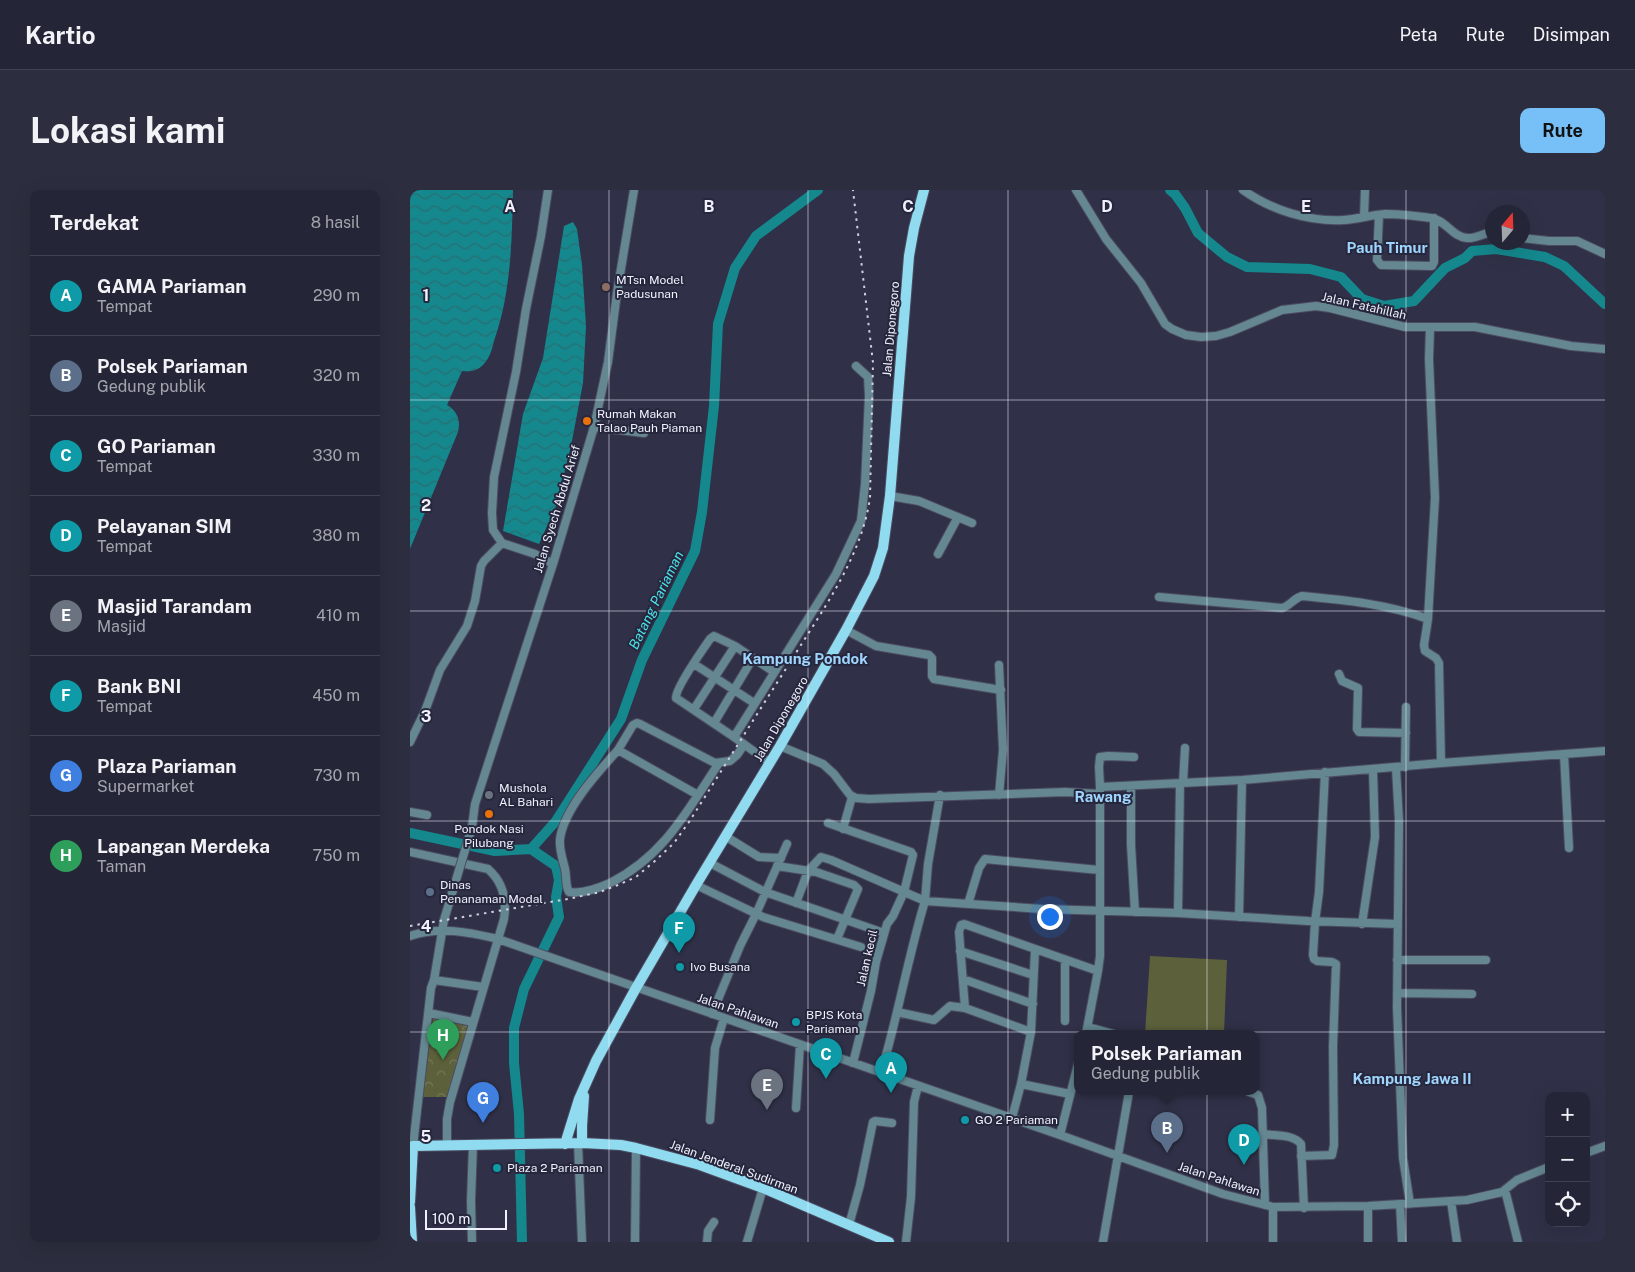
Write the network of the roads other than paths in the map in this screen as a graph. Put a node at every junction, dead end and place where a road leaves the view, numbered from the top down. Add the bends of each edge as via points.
1 (548, 190) edge
2 (634, 190) edge
3 (924, 190) edge
4 (1076, 190) edge
5 (1243, 190) edge
6 (1365, 190) edge
7 (1379, 215) junction
8 (1364, 217) junction
9 (1434, 218) junction
10 (1485, 234) edge
11 (1530, 239) edge
12 (1605, 254) edge
13 (1430, 328) junction
14 (1605, 349) edge
15 (856, 366) dead end
16 (594, 427) junction
17 (644, 433) dead end
18 (890, 496) junction
19 (958, 517) junction
20 (972, 523) dead end
21 (502, 542) junction
22 (938, 554) dead end
23 (553, 564) junction
24 (1159, 597) dead end
25 (1428, 619) junction
26 (846, 630) junction
27 (735, 646) junction
28 (753, 658) junction
29 (694, 664) junction
30 (999, 665) dead end
31 (774, 672) junction
32 (1339, 674) dead end
33 (714, 678) junction
34 (734, 690) junction
35 (1001, 690) junction
36 (754, 703) junction
37 (1406, 707) dead end
38 (694, 709) junction
39 (714, 723) junction
40 (1406, 732) junction
41 (734, 737) junction
42 (410, 742) edge
43 (744, 745) junction
44 (780, 746) junction
45 (1186, 748) dead end
46 (618, 750) junction
47 (1605, 751) edge
48 (1564, 754) junction
49 (1134, 758) dead end
50 (770, 763) junction
51 (1441, 763) junction
52 (719, 764) junction
53 (1406, 767) junction
54 (1396, 768) junction
55 (1373, 770) junction
56 (1325, 772) junction
57 (1242, 780) junction
58 (1181, 783) junction
59 (1131, 786) junction
60 (1100, 791) junction
61 (698, 795) junction
62 (940, 795) junction
63 (999, 795) junction
64 (852, 797) junction
65 (410, 812) edge
66 (427, 815) dead end
67 (828, 823) dead end
68 (843, 828) junction
69 (725, 836) junction
70 (787, 844) dead end
71 (1568, 848) dead end
72 (410, 852) edge
73 (781, 858) junction
74 (710, 863) junction
75 (778, 866) junction
76 (1099, 870) junction
77 (808, 871) junction
78 (696, 885) junction
79 (765, 892) junction
80 (904, 892) junction
81 (925, 901) junction
82 (796, 903) junction
83 (968, 904) junction
84 (1099, 912) junction
85 (1135, 912) junction
86 (1178, 913) junction
87 (756, 914) junction
88 (1239, 917) junction
89 (846, 919) junction
90 (1315, 922) junction
91 (1362, 924) junction
92 (1398, 924) junction
93 (442, 929) junction
94 (884, 933) junction
95 (410, 936) edge
96 (498, 939) junction
97 (837, 939) junction
98 (861, 947) dead end
99 (1035, 950) junction
100 (960, 951) junction
101 (1065, 960) junction
102 (1397, 960) junction
103 (1486, 960) dead end
104 (1098, 971) junction
105 (1033, 975) junction
106 (963, 979) junction
107 (434, 980) junction
108 (483, 987) junction
109 (636, 988) junction
110 (1397, 993) junction
111 (1472, 994) dead end
112 (1033, 1004) junction
113 (965, 1008) junction
114 (897, 1012) junction
115 (428, 1013) junction
116 (712, 1014) junction
117 (724, 1018) junction
118 (1065, 1021) dead end
119 (473, 1022) junction
120 (1087, 1030) edge
121 (1031, 1032) junction
122 (800, 1045) junction
123 (853, 1063) junction
124 (881, 1073) junction
125 (1074, 1079) edge
126 (586, 1082) junction
127 (1021, 1084) junction
128 (918, 1086) junction
129 (1070, 1094) junction
130 (1128, 1095) edge
131 (1256, 1095) edge
132 (796, 1108) dead end
133 (1012, 1118) junction
134 (710, 1120) dead end
135 (892, 1123) dead end
136 (1264, 1134) junction
137 (1060, 1135) junction
138 (580, 1143) junction
139 (565, 1144) junction
140 (473, 1145) junction
141 (412, 1146) edge
142 (447, 1146) junction
143 (1605, 1146) edge
144 (636, 1148) junction
145 (1590, 1152) edge
146 (1117, 1156) junction
147 (1301, 1156) junction
148 (1545, 1169) edge
149 (763, 1188) junction
150 (1505, 1190) junction
151 (1451, 1201) junction
152 (410, 1202) edge
153 (1400, 1204) junction
154 (1410, 1204) junction
155 (1269, 1206) junction
156 (1368, 1206) junction
157 (410, 1207) edge
158 (1304, 1208) junction
159 (714, 1222) dead end
160 (849, 1225) junction
161 (411, 1238) edge
162 (472, 1242) edge
163 (582, 1242) edge
164 (635, 1242) edge
165 (707, 1242) edge
166 (747, 1242) edge
167 (889, 1242) edge
168 (906, 1242) edge
169 (1103, 1242) edge
170 (1273, 1242) edge
171 (1368, 1242) edge
172 (1402, 1242) edge
173 (1457, 1242) edge
174 (1518, 1242) edge

1 - 21 street via 493,483 492,526
2 - 16 street, Jalan Syech Abdul Arief via 608,362
3 - 18 main road, Jalan Diponegoro via 909,256
4 - 13 street, Jalan Fatahillah via 1106,239 1172,330 1196,337 1216,336 1282,310 1309,306 1330,308 1398,326
5 - 8 street via 1275,208 1310,217 1341,220
6 - 8 street
7 - 8 street
7 - 9 street
7 - 9 street via 1377,260 1382,265 1432,266
9 - 10 street via 1466,238
11 - 12 street via 1577,241
13 - 14 street, Jalan Fatahillah via 1474,327 1570,346
13 - 25 street via 1435,498
15 - 31 street via 868,377 869,396 861,521 836,574
16 - 17 street
16 - 23 street, Jalan Syech Abdul Arief
18 - 19 street via 919,501
18 - 26 main road, Jalan Diponegoro via 879,564
19 - 20 street
19 - 22 street
21 - 23 street
21 - 42 street via 481,566 467,626 440,670
23 - 93 street, Jalan Syech Abdul Arief, bridge via 475,804 472,828
24 - 25 street via 1282,608 1300,596 1369,603
25 - 51 street via 1424,649 1439,663
26 - 35 street via 872,644 929,655 934,679
26 - 44 main road, Jalan Diponegoro
27 - 28 street
27 - 29 street via 712,637
27 - 33 street
28 - 31 street
28 - 34 street
29 - 33 street
29 - 38 street via 675,696
30 - 35 street
31 - 36 street
32 - 40 street via 1341,680 1358,688 1359,732
33 - 34 street
33 - 38 street
34 - 36 street
34 - 39 street
35 - 63 street via 1003,758
36 - 41 street
37 - 40 street
38 - 39 street
39 - 41 street
40 - 53 street
41 - 43 street
43 - 50 street
43 - 52 street via 734,758
44 - 50 main road, Jalan Diponegoro
44 - 64 street via 823,764
45 - 58 street
46 - 52 street via 633,725 638,723
46 - 61 street
46 - 61 street via 602,767 563,827 560,849 569,892 604,886 635,869 669,838
47 - 48 street
48 - 51 street
48 - 71 street
49 - 60 street via 1100,758
50 - 69 main road, Jalan Diponegoro
51 - 53 street
52 - 61 street
53 - 54 street
54 - 55 street
54 - 92 street
55 - 56 street
55 - 91 street via 1375,837
56 - 57 street
56 - 90 street
57 - 58 street
57 - 88 street
58 - 59 street
58 - 86 street
59 - 60 street
59 - 85 street
60 - 63 street
60 - 76 street
62 - 63 street
62 - 64 street
62 - 81 street
64 - 68 street
65 - 66 street
67 - 68 street
68 - 80 street, Jalan kecil via 912,853
69 - 73 street via 759,856
69 - 74 main road, Jalan Diponegoro
70 - 73 street
72 - 96 street via 488,869 496,876 506,903
73 - 75 street
74 - 78 main road, Jalan Diponegoro
74 - 79 street
75 - 77 street
75 - 79 street
76 - 83 street via 985,860 979,868
76 - 84 street
77 - 80 street via 819,858 824,857
77 - 82 street
77 - 89 street via 858,889
78 - 87 street
78 - 109 main road, Jalan Diponegoro
79 - 82 street
79 - 87 street
80 - 81 street
80 - 94 street, Jalan kecil
81 - 83 street
81 - 114 street
82 - 89 street
83 - 84 street
84 - 85 street
84 - 104 street
85 - 86 street
86 - 88 street
87 - 97 street
87 - 116 street
88 - 90 street
89 - 94 street
89 - 97 street
90 - 91 street
90 - 147 street via 1314,959 1336,965 1334,1145 1332,1155
91 - 92 street
92 - 102 street
93 - 95 street
93 - 96 street, Jalan Pahlawan
93 - 107 street, Jalan Syech Abdul Arief
94 - 123 street, Jalan kecil
96 - 108 street
96 - 109 street, Jalan Pahlawan
97 - 98 street
99 - 100 street via 964,924 959,932
99 - 101 street
99 - 105 street
100 - 105 street
100 - 106 street
101 - 104 street
101 - 118 street
102 - 103 street
102 - 110 street
104 - 120 street
105 - 112 street
106 - 112 street
106 - 113 street
107 - 108 street
107 - 115 street, Jalan Syech Abdul Arief
108 - 119 street
109 - 116 street, Jalan Pahlawan
109 - 126 main road, Jalan Diponegoro
110 - 111 street
110 - 154 street via 1403,1158
112 - 121 street
113 - 114 street via 950,1006 934,1020
113 - 121 street
114 - 124 street
115 - 119 street
115 - 141 street, Jalan Syech Abdul Arief
116 - 117 street, Jalan Pahlawan
117 - 122 street, Jalan Pahlawan
117 - 134 street via 715,1048
119 - 142 street via 450,1102
121 - 127 street
122 - 123 street, Jalan Pahlawan
122 - 132 street
123 - 124 street, Jalan Pahlawan
124 - 128 street, Jalan Pahlawan
125 - 129 street
126 - 138 main road, Jalan Diponegoro
126 - 139 main road, Jalan Diponegoro
127 - 129 street
127 - 133 street
128 - 133 street, Jalan Pahlawan
128 - 168 street via 914,1102
129 - 137 street
130 - 146 street
131 - 136 street via 1260,1100
133 - 137 street, Jalan Pahlawan
135 - 160 street via 873,1122
136 - 147 street via 1298,1140
136 - 155 street
137 - 146 street, Jalan Pahlawan
138 - 139 main road, Jalan Jenderal Sudirman
138 - 144 main road, Jalan Jenderal Sudirman
138 - 163 street
139 - 140 main road, Jalan Jenderal Sudirman
140 - 142 main road, Jalan Jenderal Sudirman
140 - 162 street
141 - 142 main road, Jalan Jenderal Sudirman
141 - 152 main road
143 - 145 street
144 - 149 main road, Jalan Jenderal Sudirman
144 - 164 street
146 - 155 street, Jalan Pahlawan via 1223,1194
146 - 169 street
147 - 158 street
148 - 150 street, Jalan Pahlawan via 1517,1180
149 - 160 main road, Jalan Jenderal Sudirman
149 - 166 street
150 - 151 street, Jalan Pahlawan
150 - 174 street
151 - 154 street, Jalan Pahlawan
151 - 173 street
153 - 154 street, Jalan Pahlawan
153 - 156 street, Jalan Pahlawan
153 - 172 street
155 - 158 street, Jalan Pahlawan
155 - 170 street
156 - 158 street, Jalan Pahlawan
156 - 171 street
157 - 161 main road
159 - 165 street via 707,1234
160 - 167 main road, Jalan Jenderal Sudirman

